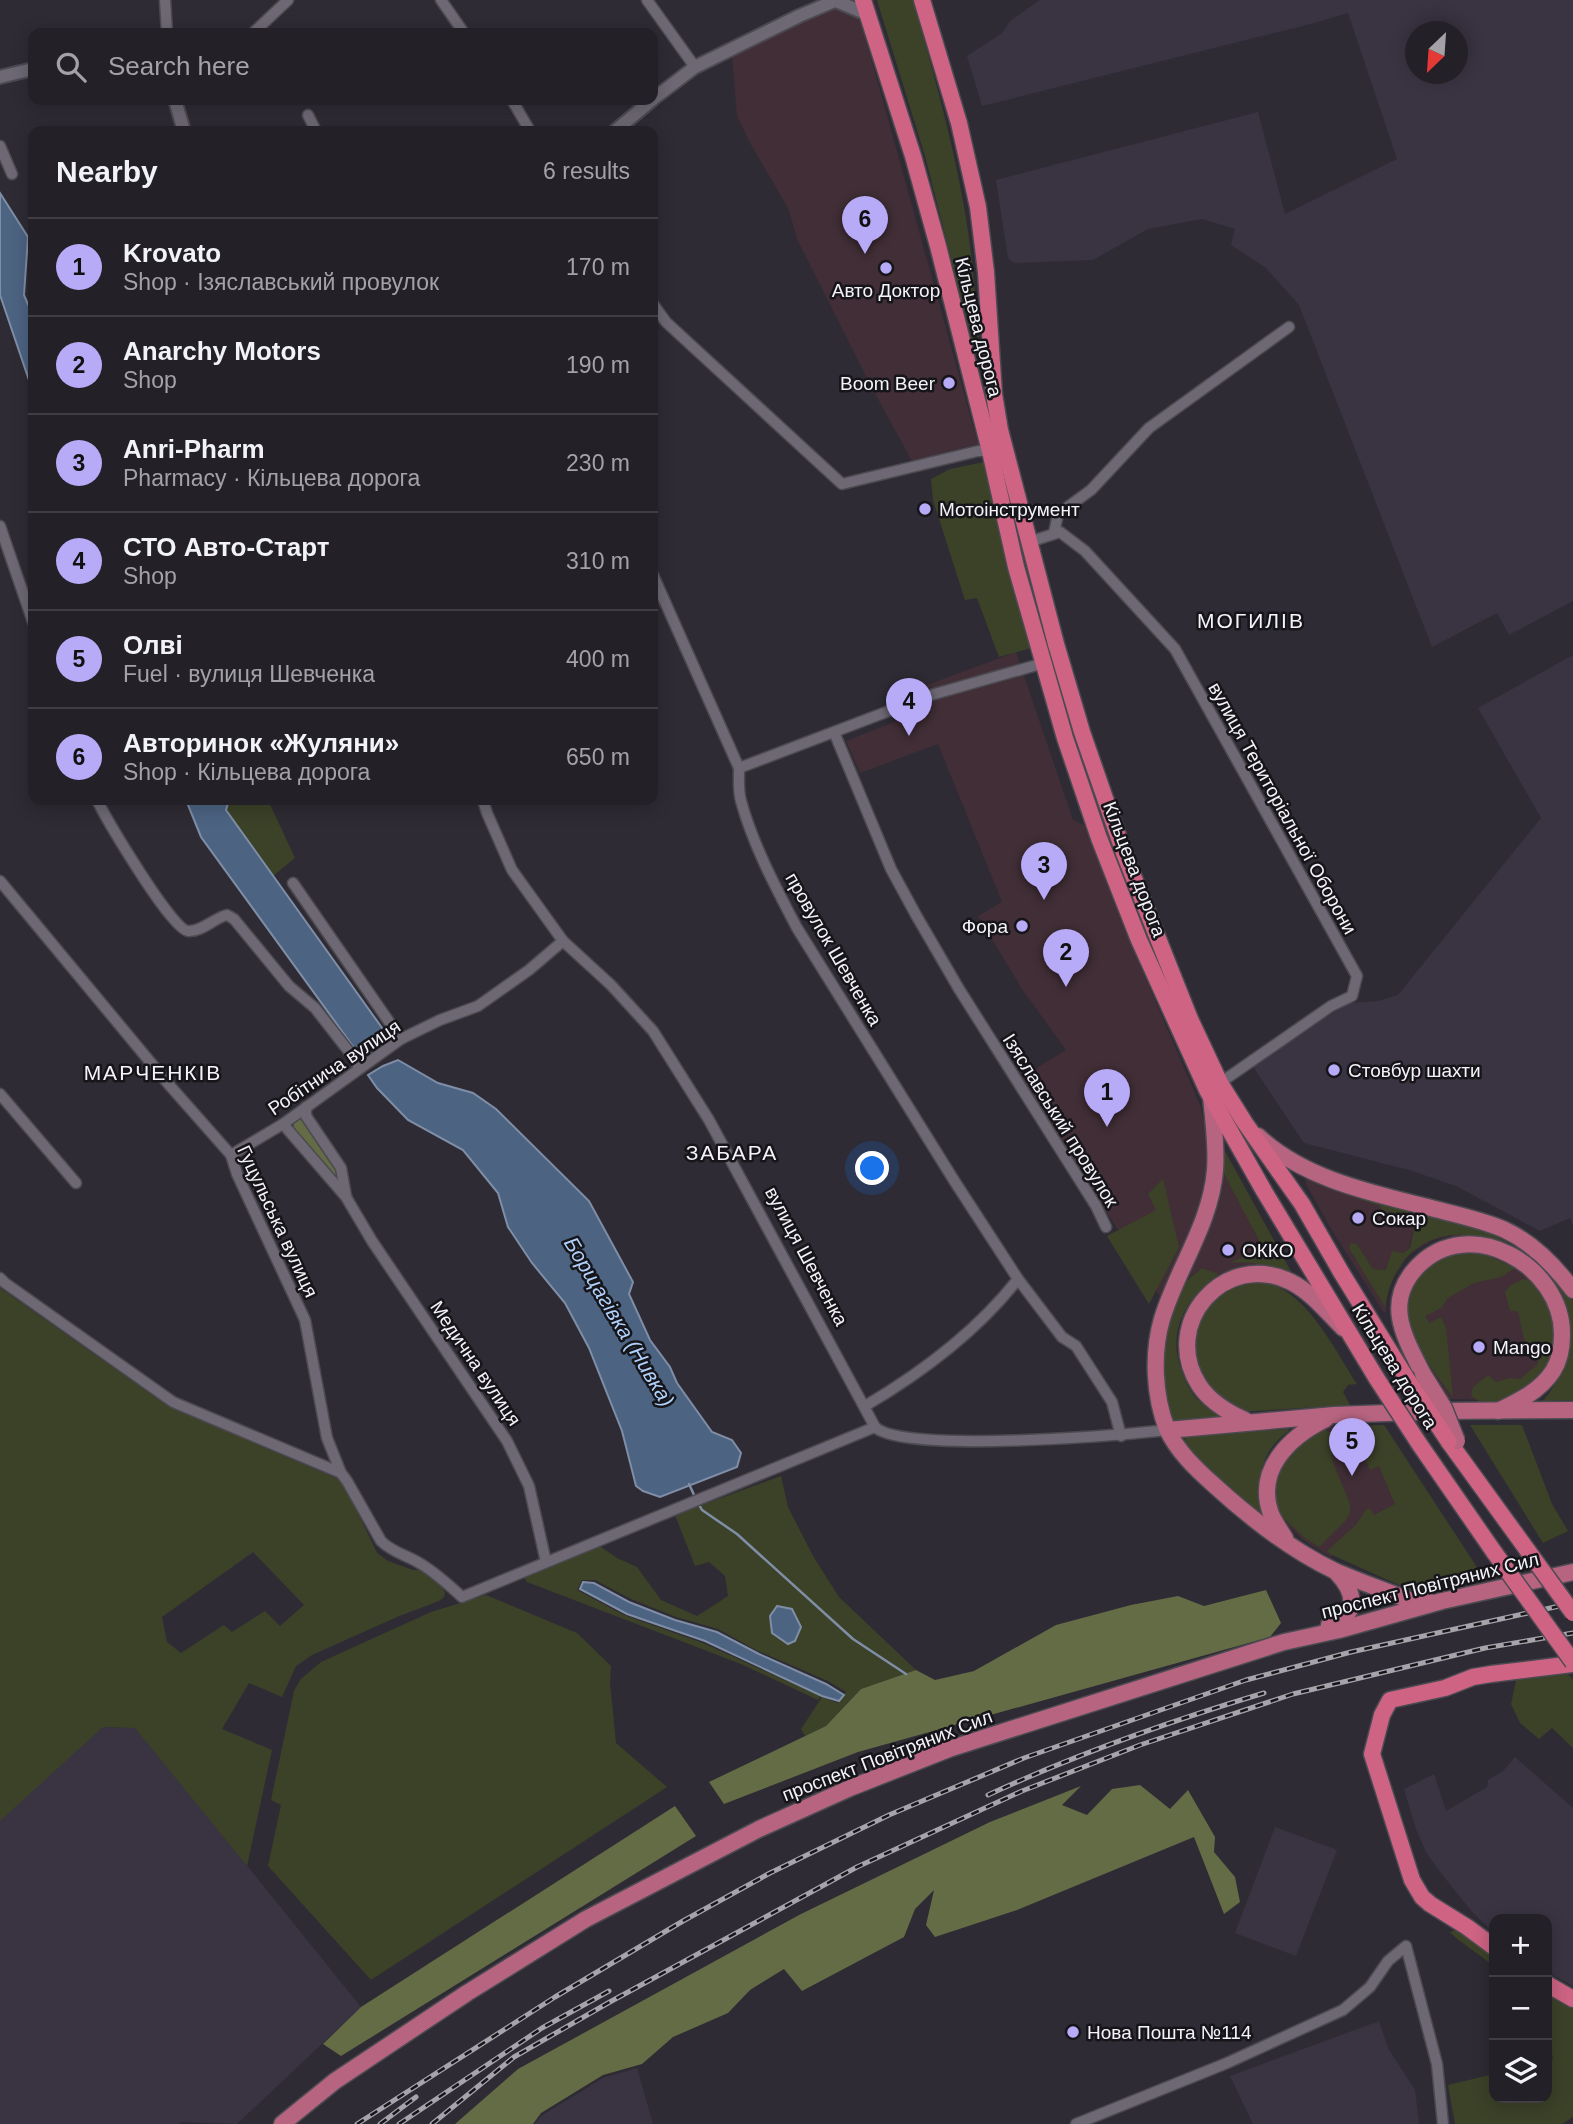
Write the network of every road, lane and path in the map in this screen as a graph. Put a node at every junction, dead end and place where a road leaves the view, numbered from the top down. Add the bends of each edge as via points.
1 (165, 0) edge
2 (288, 0) edge
3 (441, 0) edge
4 (647, 0) edge
5 (836, 0) edge
6 (922, 0) edge
7 (865, 7) edge
8 (167, 28) edge
9 (258, 28) edge
10 (461, 28) edge
11 (695, 67) junction
12 (28, 70) edge
13 (0, 77) edge
14 (658, 96) edge
15 (176, 105) edge
16 (515, 105) edge
17 (647, 105) edge
18 (308, 115) dead end
19 (183, 126) edge
20 (314, 126) edge
21 (527, 126) edge
22 (621, 126) edge
23 (0, 146) edge
24 (12, 174) dead end
25 (658, 311) edge
26 (1289, 327) dead end
27 (990, 451) junction
28 (0, 526) edge
29 (1054, 533) junction
30 (1029, 542) junction
31 (658, 586) edge
32 (28, 607) edge
33 (1044, 663) junction
34 (834, 732) junction
35 (739, 768) junction
36 (100, 805) edge
37 (485, 805) edge
38 (0, 881) edge
39 (293, 883) dead end
40 (563, 941) junction
41 (401, 1039) junction
42 (359, 1068) junction
43 (1215, 1089) junction
44 (0, 1094) edge
45 (306, 1107) junction
46 (1245, 1123) junction
47 (283, 1124) junction
48 (231, 1155) junction
49 (76, 1183) dead end
50 (346, 1197) junction
51 (1106, 1227) dead end
52 (0, 1278) edge
53 (1018, 1279) junction
54 (1573, 1290) edge
55 (1347, 1333) junction
56 (865, 1406) junction
57 (1573, 1409) edge
58 (1498, 1411) junction
59 (1334, 1415) junction
60 (1247, 1422) junction
61 (875, 1427) junction
62 (1168, 1430) junction
63 (1121, 1436) junction
64 (1453, 1441) junction
65 (341, 1474) junction
66 (1289, 1544) junction
67 (546, 1562) junction
68 (1335, 1570) junction
69 (1573, 1572) edge
70 (1442, 1601) junction
71 (1573, 1613) edge
72 (1284, 1642) junction
73 (1573, 1663) edge
74 (1489, 1943) edge
75 (1552, 1987) edge
76 (1573, 1999) edge
77 (282, 2124) edge
78 (1076, 2124) edge
79 (1443, 2124) edge

1 - 8 street
2 - 9 street
3 - 10 street
4 - 11 street
5 - 7 street
5 - 11 street
6 - 30 highway, Кільцева дорога via 974,182 994,394
7 - 27 highway, Кільцева дорога via 916,169
11 - 14 street
12 - 13 street
15 - 19 street
16 - 21 street
17 - 22 street
18 - 20 street
23 - 24 street
25 - 27 street via 842,484
26 - 29 street via 1149,428 1091,490 1058,514
27 - 33 highway, Кільцева дорога
28 - 32 street
29 - 30 street
29 - 43 street, вулиця Територіальної Оборони via 1060,532 1085,551 1175,649 1357,976 1352,996 1331,1006
30 - 43 highway, Кільцева дорога via 1082,732
31 - 35 street, провулок Шевченка
33 - 34 street via 931,695
33 - 43 highway, Кільцева дорога via 1065,738 1139,940
34 - 35 street
34 - 51 street, Ізяславський провулок via 891,869 916,915
35 - 53 street, провулок Шевченка via 741,799 754,835 797,928
36 - 42 street via 180,929 197,930 220,916 234,919 289,986 315,1008
37 - 40 street, вулиця Шевченка via 512,870
38 - 48 street, Гуцульська вулиця
39 - 41 street
40 - 41 street, Робітнича вулиця via 478,1006
40 - 56 street, вулиця Шевченка via 653,1031 709,1120
41 - 42 street, Робітнича вулиця
42 - 45 street, Робітнича вулиця
43 - 46 highway, Кільцева дорога
43 - 55 highway, Кільцева дорога via 1264,1191
43 - 62 main road via 1212,1190 1158,1335 1156,1365
44 - 49 street
45 - 47 street, Робітнича вулиця
45 - 50 street, Медична вулиця via 306,1116 341,1168
46 - 54 main road via 1272,1149 1315,1173 1506,1230 1557,1268
46 - 64 highway, Кільцева дорога, bridge via 1303,1204 1405,1376
47 - 48 street, Робітнича вулиця
47 - 50 street, Медична вулиця
48 - 65 street, Гуцульська вулиця via 305,1320 327,1438
50 - 67 street, Медична вулиця via 507,1441 529,1486
52 - 65 street via 173,1402
53 - 56 street via 945,1350
53 - 63 street, провулок Шевченка via 1062,1337 1076,1346 1112,1402
55 - 60 main road via 1310,1296 1275,1276 1242,1274 1209,1293 1189,1326 1191,1366 1214,1402
55 - 73 highway, Кільцева дорога, bridge
56 - 61 street, вулиця Шевченка
57 - 58 main road
58 - 59 main road
58 - 64 main road, bridge via 1527,1396 1558,1363 1560,1316 1538,1275 1508,1254 1486,1246 1456,1244 1426,1258 1405,1284 1400,1324 1444,1408
59 - 60 main road
59 - 66 main road via 1307,1428 1272,1467 1270,1511
60 - 62 main road
61 - 63 street via 897,1437 941,1441
61 - 67 street
62 - 63 street
62 - 66 main road via 1179,1450 1204,1476
64 - 71 highway, Кільцева дорога, bridge via 1461,1460
65 - 67 street, Гуцульська вулиця via 381,1541 418,1562 462,1597
66 - 68 main road
68 - 70 main road via 1413,1601
68 - 72 main road via 1351,1595 1348,1615
69 - 70 main road, проспект Повітряних Сил
70 - 72 main road, проспект Повітряних Сил
72 - 77 main road, проспект Повітряних Сил via 949,1749 759,1829 586,1919 346,2073
73 - 74 highway via 1473,1677 1390,1700 1382,1715 1372,1754 1412,1880 1430,1904
75 - 76 highway
78 - 79 street via 1343,2010 1406,1946 1437,2064

